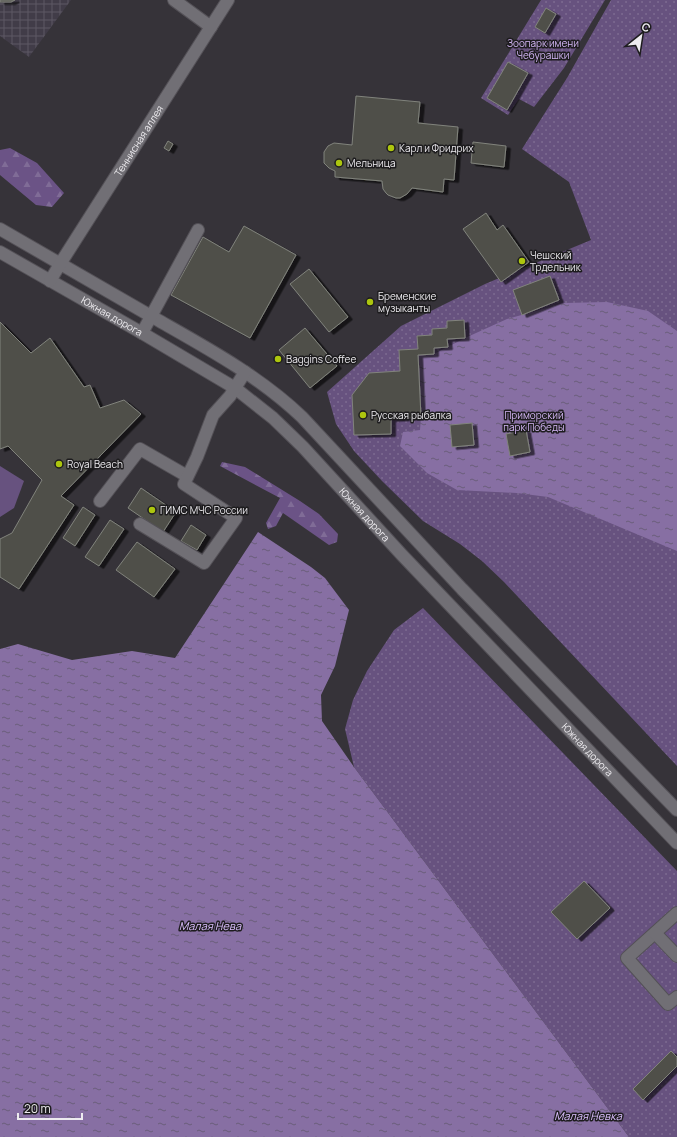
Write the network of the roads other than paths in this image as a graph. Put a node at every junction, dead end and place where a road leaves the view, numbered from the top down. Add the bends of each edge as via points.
1 (174, 0) edge
2 (228, 0) edge
3 (211, 27) junction
4 (0, 229) edge
5 (198, 230) dead end
6 (0, 252) edge
7 (60, 264) junction
8 (50, 281) junction
9 (152, 316) junction
10 (142, 333) junction
11 (245, 372) junction
12 (235, 388) junction
13 (188, 476) junction
14 (100, 501) dead end
15 (140, 524) dead end
16 (462, 589) junction
17 (447, 602) junction
18 (677, 810) edge
19 (677, 843) edge
20 (677, 913) edge
21 (655, 933) junction
22 (677, 956) edge
23 (677, 997) edge

1 - 3 street
2 - 3 street, Теннисная аллея
3 - 7 street, Теннисная аллея
4 - 7 street, Южная дорога
5 - 9 street
6 - 8 street, Южная дорога
7 - 8 street, Теннисная аллея
7 - 9 street, Южная дорога
8 - 10 street, Южная дорога
9 - 10 street
9 - 11 street, Южная дорога
10 - 12 street, Южная дорога
11 - 12 street
11 - 16 street, Южная дорога via 283,399 302,417
12 - 13 street via 213,415
12 - 17 street, Южная дорога via 287,430
13 - 14 street via 140,449
13 - 15 street via 184,484 236,518 204,563
16 - 17 street
16 - 18 street, Южная дорога
17 - 19 street, Южная дорога
20 - 21 street
21 - 22 street
21 - 23 street via 627,958 668,1004

